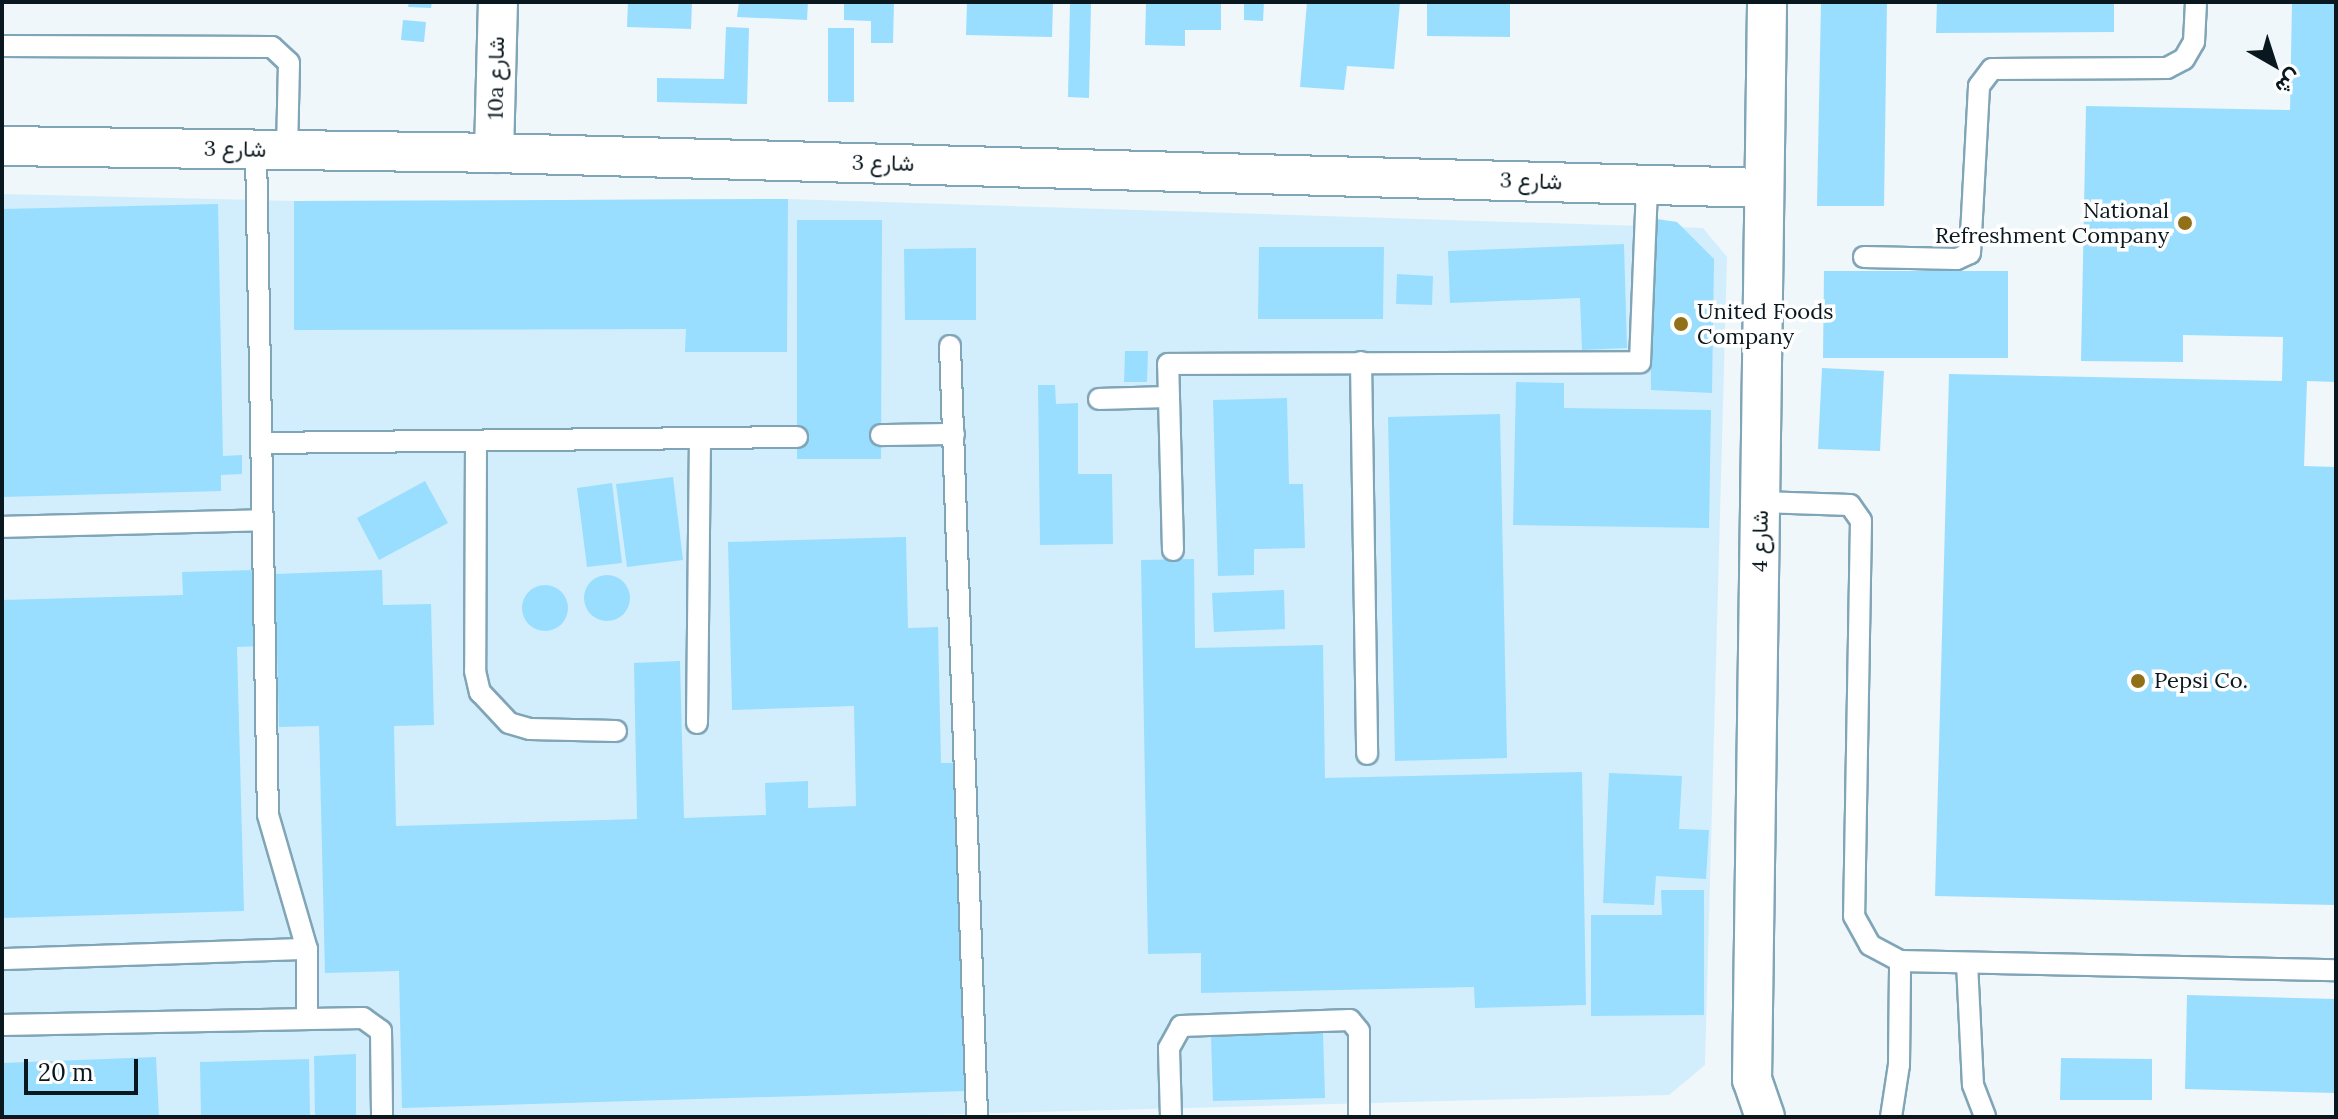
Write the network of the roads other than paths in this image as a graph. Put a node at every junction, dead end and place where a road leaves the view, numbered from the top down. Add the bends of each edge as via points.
1 (498, 2) edge
2 (1767, 2) edge
3 (2196, 2) edge
4 (2, 46) edge
5 (2, 146) edge
6 (271, 150) junction
7 (494, 153) junction
8 (1647, 184) junction
9 (1764, 188) junction
10 (1864, 257) dead end
11 (950, 346) dead end
12 (1361, 362) junction
13 (1167, 397) junction
14 (1099, 399) dead end
15 (954, 434) junction
16 (881, 435) dead end
17 (797, 437) dead end
18 (700, 438) junction
19 (476, 441) junction
20 (261, 443) junction
21 (1761, 502) junction
22 (262, 520) junction
23 (2, 527) edge
24 (1173, 550) dead end
25 (697, 723) dead end
26 (616, 731) dead end
27 (1367, 754) dead end
28 (307, 949) junction
29 (2, 959) edge
30 (1900, 961) junction
31 (1967, 963) junction
32 (2336, 970) edge
33 (307, 1019) junction
34 (2, 1025) edge
35 (1752, 1080) junction
36 (382, 1117) edge
37 (977, 1117) edge
38 (1171, 1117) edge
39 (1359, 1117) edge
40 (1736, 1117) edge
41 (1765, 1117) edge
42 (1891, 1117) edge
43 (1985, 1117) edge

1 - 7 street, 10a شارع
2 - 9 street, شارع 4
3 - 10 lane via 2194,42 2184,59 2167,68 1992,69 1979,86 1970,253 1957,259
4 - 6 lane via 272,47 289,63
5 - 6 street, شارع 3
6 - 7 street, شارع 3
6 - 20 lane
7 - 8 street, شارع 3
8 - 9 street, شارع 3
8 - 12 lane via 1642,361
9 - 21 street, شارع 4
11 - 15 lane
12 - 13 lane via 1172,362 1167,367
12 - 27 lane
13 - 14 lane
13 - 24 lane
15 - 16 lane
15 - 37 lane
17 - 18 lane
18 - 19 lane
18 - 25 lane
19 - 20 lane
19 - 26 lane via 475,671 480,692 491,710 519,726
20 - 22 lane
21 - 30 lane via 1843,504 1859,514 1854,916 1870,945
21 - 35 street, شارع 4
22 - 23 lane
22 - 28 lane via 268,815
28 - 29 lane
28 - 33 lane
30 - 31 lane
30 - 42 lane via 1899,1065
31 - 32 lane
31 - 43 lane via 1973,1085
33 - 34 lane
33 - 36 lane via 363,1018 377,1024
35 - 40 street, شارع 4
35 - 41 street, شارع 4
38 - 39 lane via 1169,1048 1181,1026 1350,1020 1359,1031

